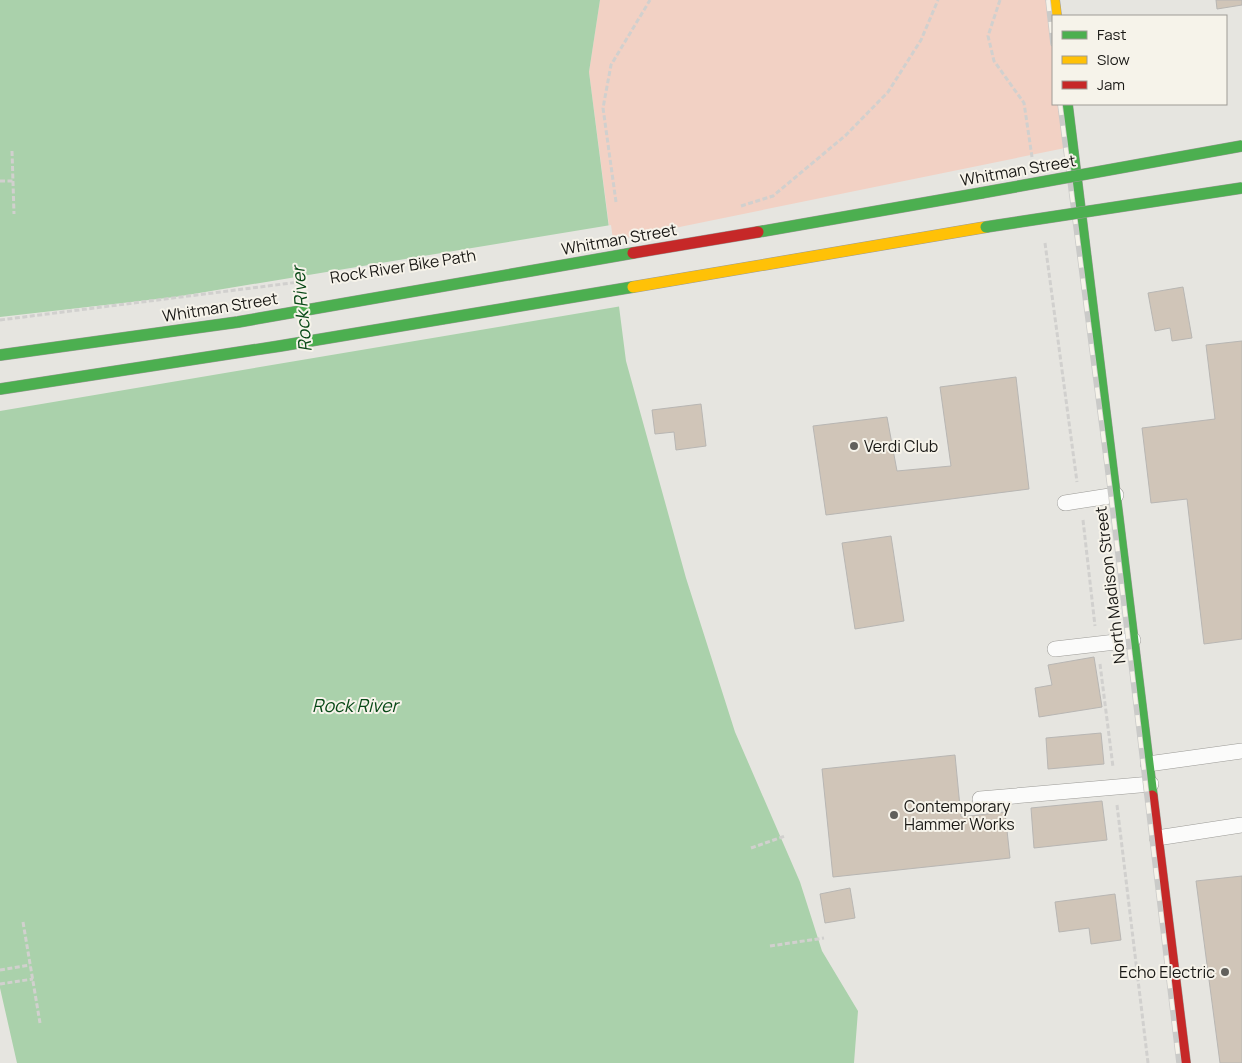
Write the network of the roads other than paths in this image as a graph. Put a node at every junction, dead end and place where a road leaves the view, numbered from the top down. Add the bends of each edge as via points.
1 (1054, 0) edge
2 (1056, 15) edge
3 (1067, 105) edge
4 (1242, 146) edge
5 (1242, 188) edge
6 (0, 355) edge
7 (0, 389) edge
8 (1116, 495) junction
9 (1073, 502) road end
10 (1133, 640) junction
11 (1055, 649) dead end
12 (1242, 752) edge
13 (1148, 764) junction
14 (1151, 784) junction
15 (980, 799) dead end
16 (1242, 825) edge
17 (1157, 838) junction
18 (1185, 1063) edge

1 - 2 main road
3 - 8 main road, North Madison Street
4 - 6 main road, Whitman Street, bridge via 238,322
5 - 7 main road, bridge
8 - 9 lane
8 - 10 main road, North Madison Street
10 - 11 lane
10 - 13 main road, North Madison Street
12 - 13 lane
13 - 14 main road, North Madison Street
14 - 15 lane
14 - 17 main road, North Madison Street
16 - 17 lane
17 - 18 main road, North Madison Street

